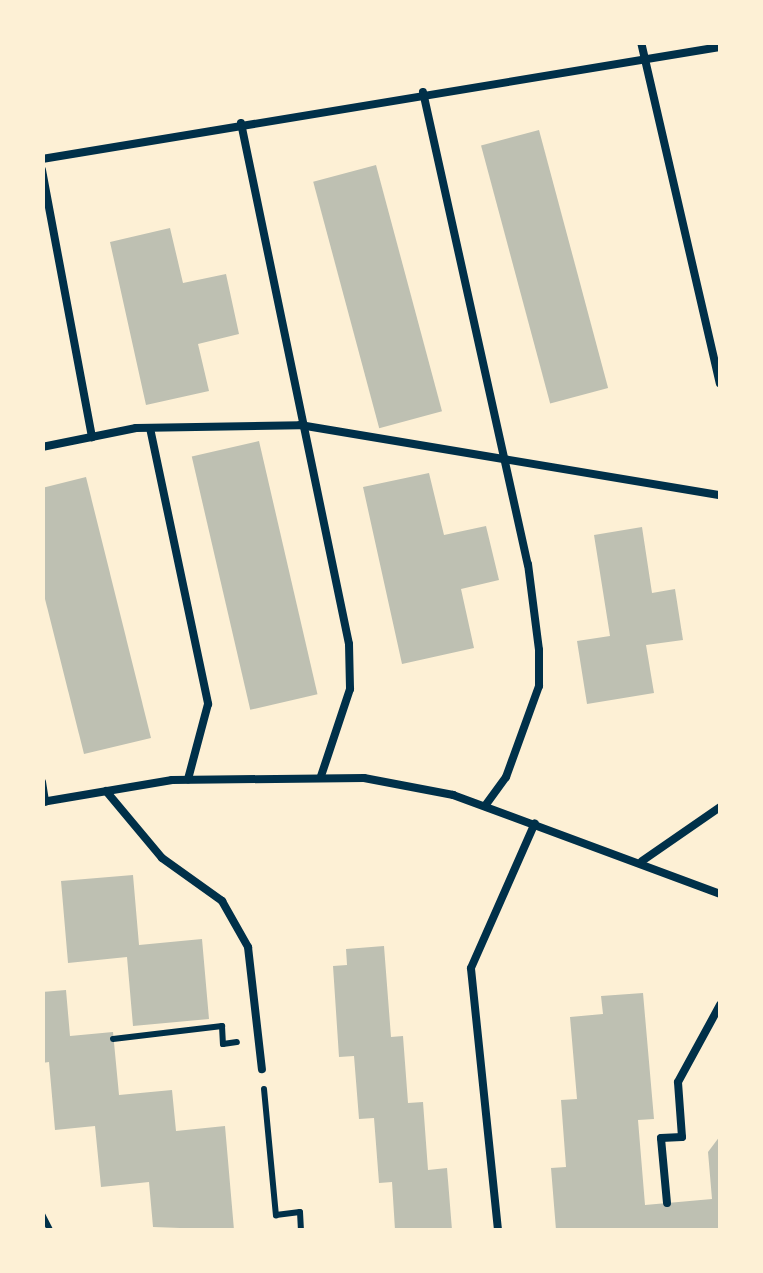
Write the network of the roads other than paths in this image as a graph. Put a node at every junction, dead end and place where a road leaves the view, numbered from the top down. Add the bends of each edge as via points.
1 (641, 42) edge
2 (720, 48) edge
3 (644, 60) junction
4 (424, 92) junction
5 (241, 124) junction
6 (42, 159) edge
7 (42, 170) edge
8 (720, 383) edge
9 (300, 425) junction
10 (150, 428) junction
11 (92, 437) junction
12 (42, 446) edge
13 (504, 462) junction
14 (720, 496) edge
15 (321, 776) junction
16 (188, 779) junction
17 (42, 782) edge
18 (106, 791) junction
19 (44, 802) edge
20 (485, 806) junction
21 (720, 807) edge
22 (535, 823) junction
23 (642, 862) junction
24 (720, 894) edge
25 (720, 1005) edge
26 (262, 1069) road end
27 (667, 1203) dead end
28 (498, 1230) edge

1 - 3 lane
2 - 3 lane
3 - 4 lane
3 - 8 lane
4 - 5 lane
4 - 13 lane
5 - 6 lane
5 - 9 lane
7 - 11 lane
9 - 10 lane
9 - 13 lane
9 - 15 lane via 349,644 350,689
10 - 11 lane
10 - 16 lane via 208,704
11 - 12 lane
13 - 14 lane
13 - 20 lane via 528,564 539,686 506,777
15 - 16 lane
15 - 20 lane via 364,778
16 - 18 lane
17 - 19 lane
18 - 19 lane
18 - 26 lane via 162,858 222,902 248,947
20 - 22 lane
21 - 23 lane
22 - 23 lane
22 - 28 lane via 471,968
23 - 24 lane
25 - 27 lane via 678,1082 682,1137 661,1138

